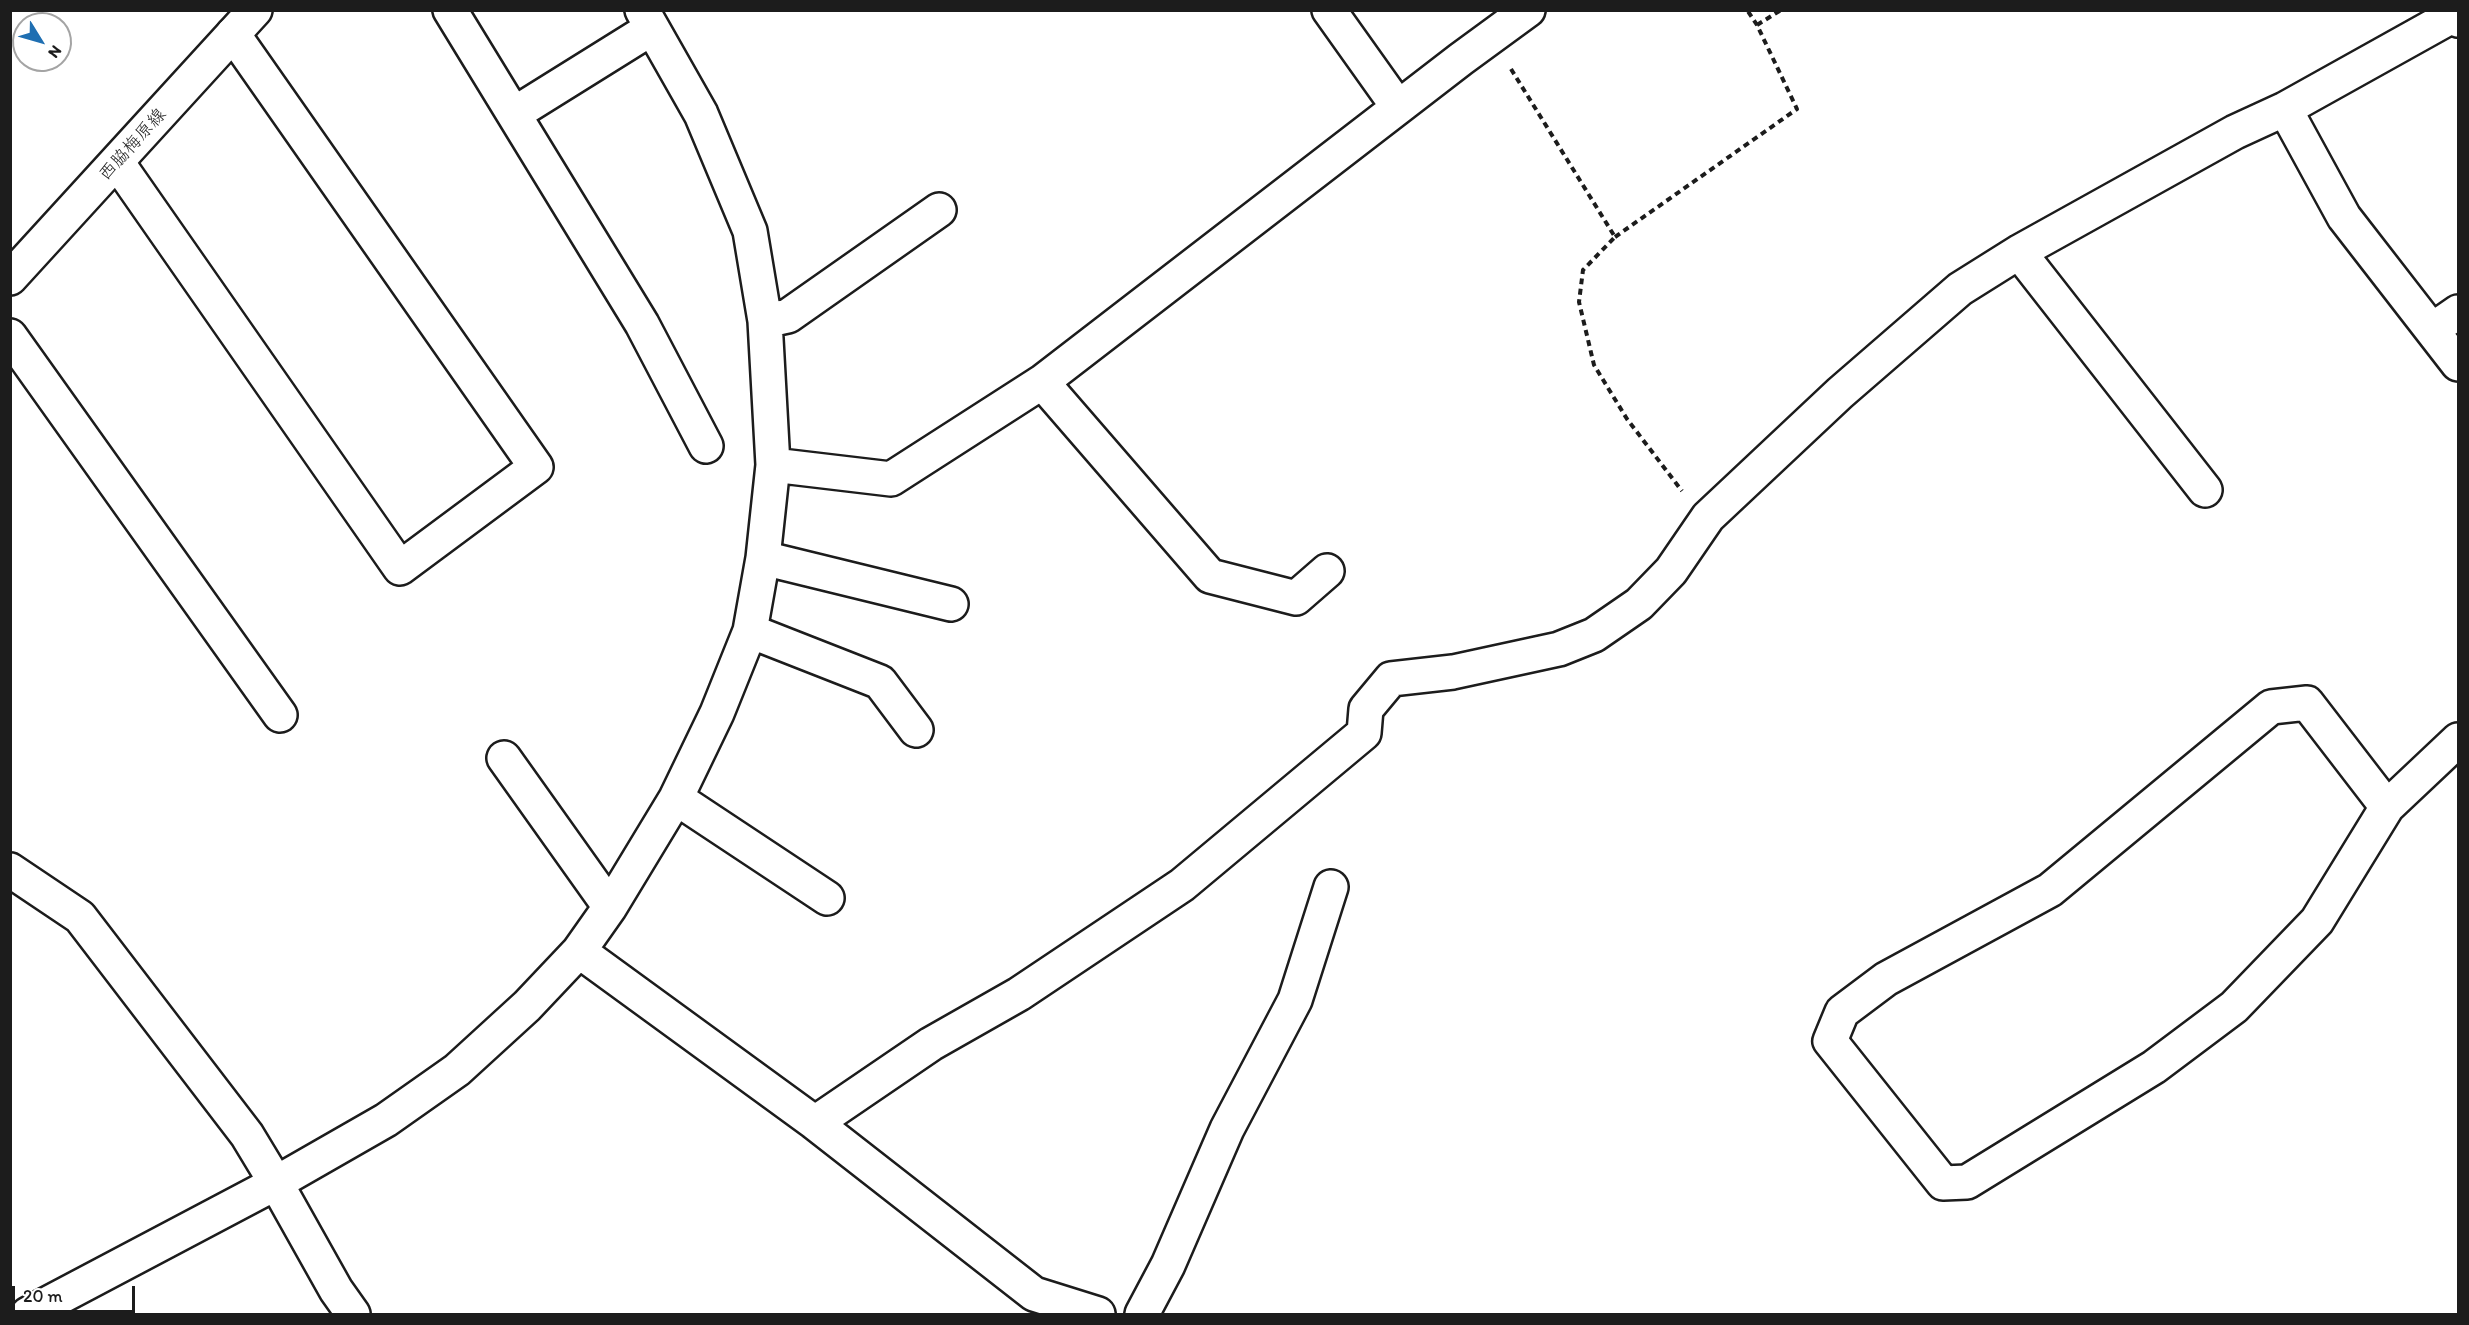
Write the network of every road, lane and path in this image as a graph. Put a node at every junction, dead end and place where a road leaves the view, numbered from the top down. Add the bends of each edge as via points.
1 (255, 10) edge
2 (450, 10) edge
3 (1329, 10) edge
4 (1528, 10) edge
5 (1747, 10) edge
6 (1781, 10) edge
7 (647, 19) edge
8 (2458, 20) edge
9 (1757, 25) junction
10 (233, 34) junction
11 (1491, 37) junction
12 (1398, 107) junction
13 (2285, 109) junction
14 (514, 114) junction
15 (117, 162) junction
16 (939, 210) dead end
17 (1615, 237) junction
18 (2019, 252) junction
19 (10, 278) edge
20 (2458, 312) edge
21 (765, 321) junction
22 (2432, 330) junction
23 (10, 336) edge
24 (2458, 364) edge
25 (1042, 382) junction
26 (706, 446) dead end
27 (773, 465) junction
28 (2205, 490) dead end
29 (1708, 517) junction
30 (763, 558) junction
31 (1327, 571) dead end
32 (951, 604) dead end
33 (750, 631) junction
34 (279, 715) dead end
35 (916, 730) dead end
36 (2458, 740) edge
37 (504, 758) dead end
38 (676, 798) junction
39 (2387, 807) junction
40 (10, 870) edge
41 (1331, 886) dead end
42 (827, 898) dead end
43 (610, 907) junction
44 (579, 951) junction
45 (815, 1123) junction
46 (276, 1183) junction
47 (28, 1314) edge
48 (353, 1314) edge
49 (1098, 1314) edge
50 (1142, 1314) edge

1 - 10 street, 西脇梅原線
2 - 14 street
3 - 12 street
4 - 11 street
5 - 9 path
6 - 9 path
7 - 14 street
7 - 21 street via 701,114 750,231
8 - 13 street via 2452,16
9 - 17 path via 1797,108
10 - 15 street, 西脇梅原線
10 - 15 street via 536,467 400,568
11 - 12 street
11 - 17 path
12 - 25 street
13 - 18 street via 2235,132
13 - 22 street via 2344,217
14 - 26 street via 642,324
15 - 19 street, 西脇梅原線
16 - 21 street via 788,316
17 - 29 path via 1583,270 1579,302 1594,365 1626,419 1675,483
18 - 28 street
18 - 29 street via 1960,289 1840,393
20 - 22 street
21 - 27 street
22 - 24 street
23 - 34 street
25 - 27 street via 891,479
25 - 31 street via 1210,576 1296,598
27 - 30 street
29 - 45 street via 1671,571 1640,604 1594,635 1559,649 1453,672 1390,679 1366,709 1364,732 1182,885
30 - 32 street
30 - 33 street
33 - 35 street via 880,682
33 - 38 street via 717,713
36 - 39 street
37 - 43 street
38 - 42 street
38 - 43 street
39 - 39 street via 2307,703 2271,707 2050,890 1886,979 1842,1012 1830,1041 1943,1183 1967,1182 2154,1067 2234,1007 2317,921
40 - 46 street via 80,917 247,1135
41 - 50 street via 1295,1000 1227,1129 1168,1265
43 - 44 street
44 - 45 street
44 - 46 street via 527,1006 457,1070 386,1120
45 - 49 street via 1034,1294
46 - 47 street
46 - 48 street

